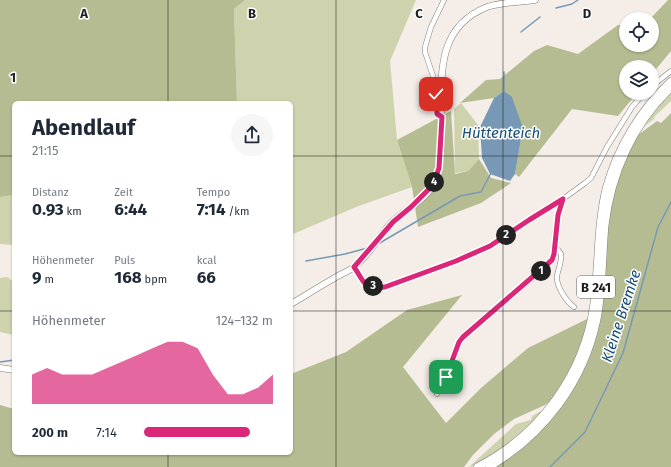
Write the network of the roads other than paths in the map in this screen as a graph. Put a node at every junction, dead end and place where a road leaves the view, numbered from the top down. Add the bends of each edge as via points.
1 (444, 0) edge
2 (535, 0) edge
3 (671, 71) edge
4 (659, 80) edge
5 (671, 81) edge
6 (671, 88) edge
7 (638, 100) edge
8 (442, 117) junction
9 (563, 199) junction
10 (555, 249) junction
11 (354, 267) junction
12 (293, 303) edge
13 (574, 307) dead end
14 (0, 368) edge
15 (12, 370) edge
16 (437, 394) dead end
17 (477, 467) edge
18 (489, 467) edge

1 - 8 street via 425,47 434,79 437,114
2 - 8 street via 488,7 459,27 443,58
3 - 4 street
5 - 17 main road, B 241 via 636,123 611,174 600,223 591,318 584,346 573,371 555,401 529,431 506,450
6 - 18 main road, B 241 via 637,131 616,175 606,224 597,319 589,348 578,373 543,425 522,444
7 - 9 street via 606,147 591,178
8 - 11 street via 439,168 433,185 393,222
9 - 10 street via 556,229
9 - 11 street via 490,246 385,287 379,288 363,282
10 - 13 street via 561,254 558,284
10 - 16 street via 552,260 545,268 463,337
11 - 12 street
14 - 15 street

